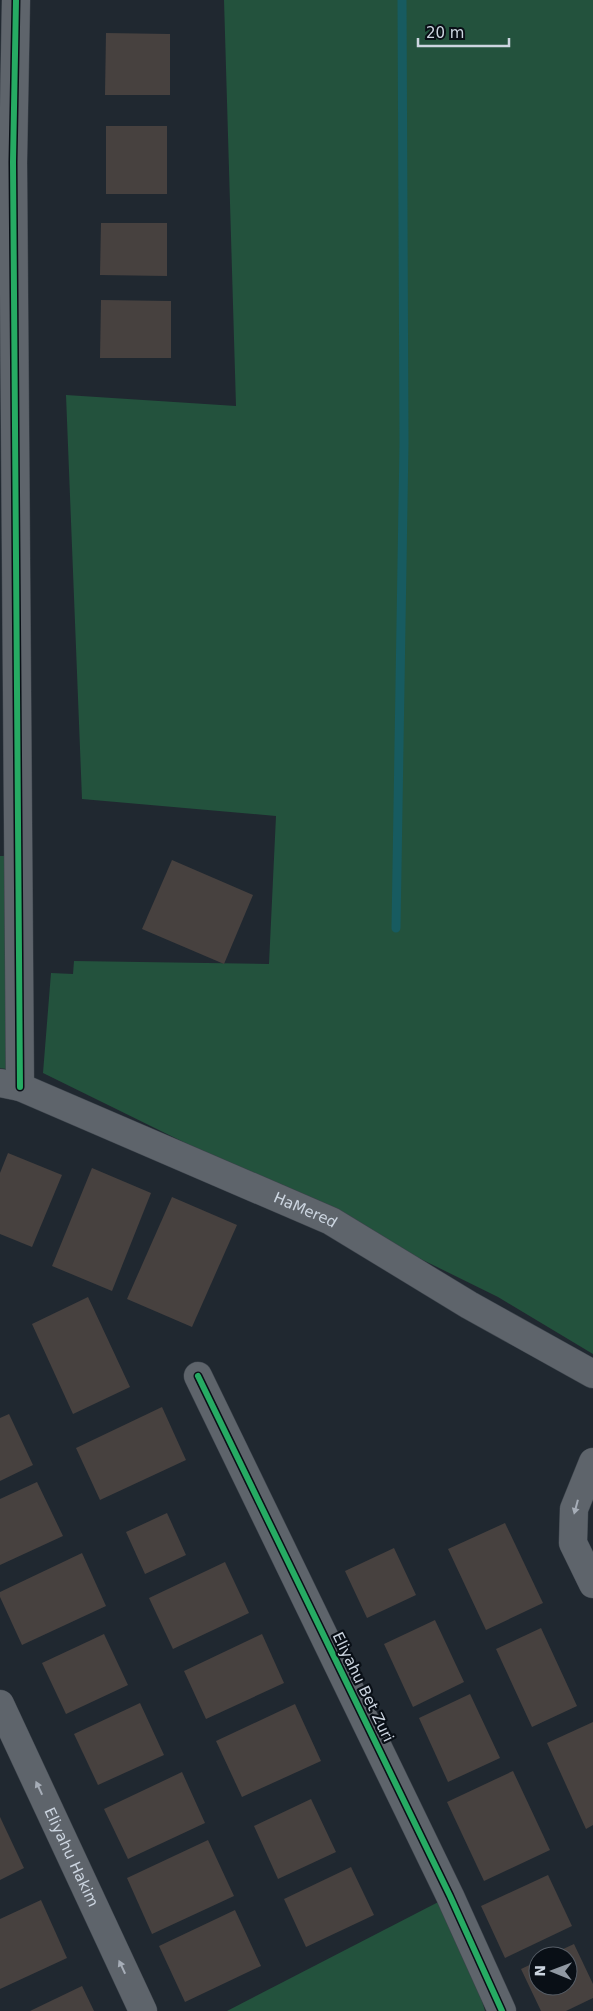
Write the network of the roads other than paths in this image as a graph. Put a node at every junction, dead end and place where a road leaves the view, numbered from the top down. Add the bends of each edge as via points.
1 (16, 0) edge
2 (7, 392) edge
3 (8, 685) edge
4 (10, 1085) edge
5 (593, 1374) edge
6 (198, 1376) dead end
7 (593, 1462) edge
8 (593, 1584) edge
9 (0, 1704) edge
10 (143, 2011) edge
11 (502, 2011) edge

1 - 2 street
2 - 3 street
3 - 4 street
4 - 5 street, HaMered via 331,1221 469,1305
6 - 11 street, Eliyahu Bet Zuri via 450,1896
7 -> 8 street via 574,1509 573,1543
10 -> 9 street, Eliyahu Hakim

